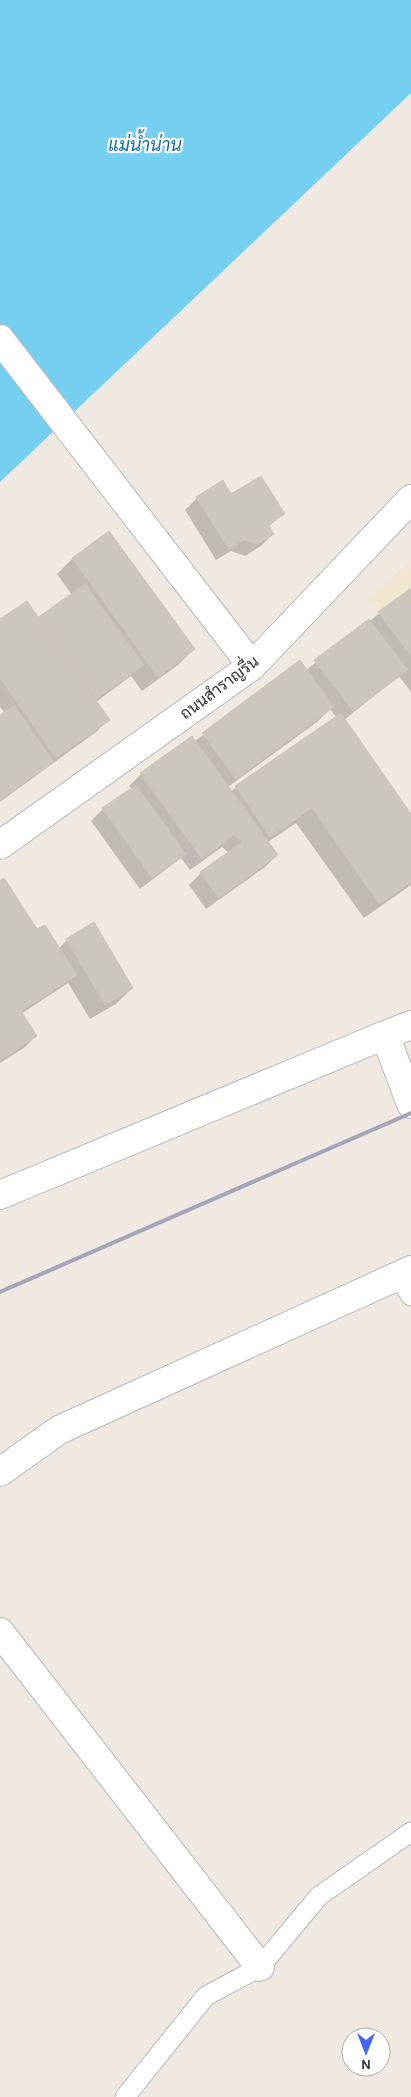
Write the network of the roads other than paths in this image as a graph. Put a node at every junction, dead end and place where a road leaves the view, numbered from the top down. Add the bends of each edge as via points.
1 (0, 339) edge
2 (411, 499) edge
3 (252, 666) junction
4 (0, 845) edge
5 (411, 1024) edge
6 (385, 1035) junction
7 (411, 1104) edge
8 (0, 1195) edge
9 (406, 1281) edge
10 (0, 1472) edge
11 (0, 1632) edge
12 (411, 1832) edge
13 (260, 1967) junction
14 (126, 2097) edge

1 - 3 street
2 - 3 street, ถนนสำราญรื่น
3 - 4 street, ถนนสำราญรื่น
5 - 6 street
6 - 7 street
6 - 8 street
9 - 10 street via 59,1430
11 - 13 street
12 - 13 lane via 319,1896
13 - 14 lane via 206,1996

